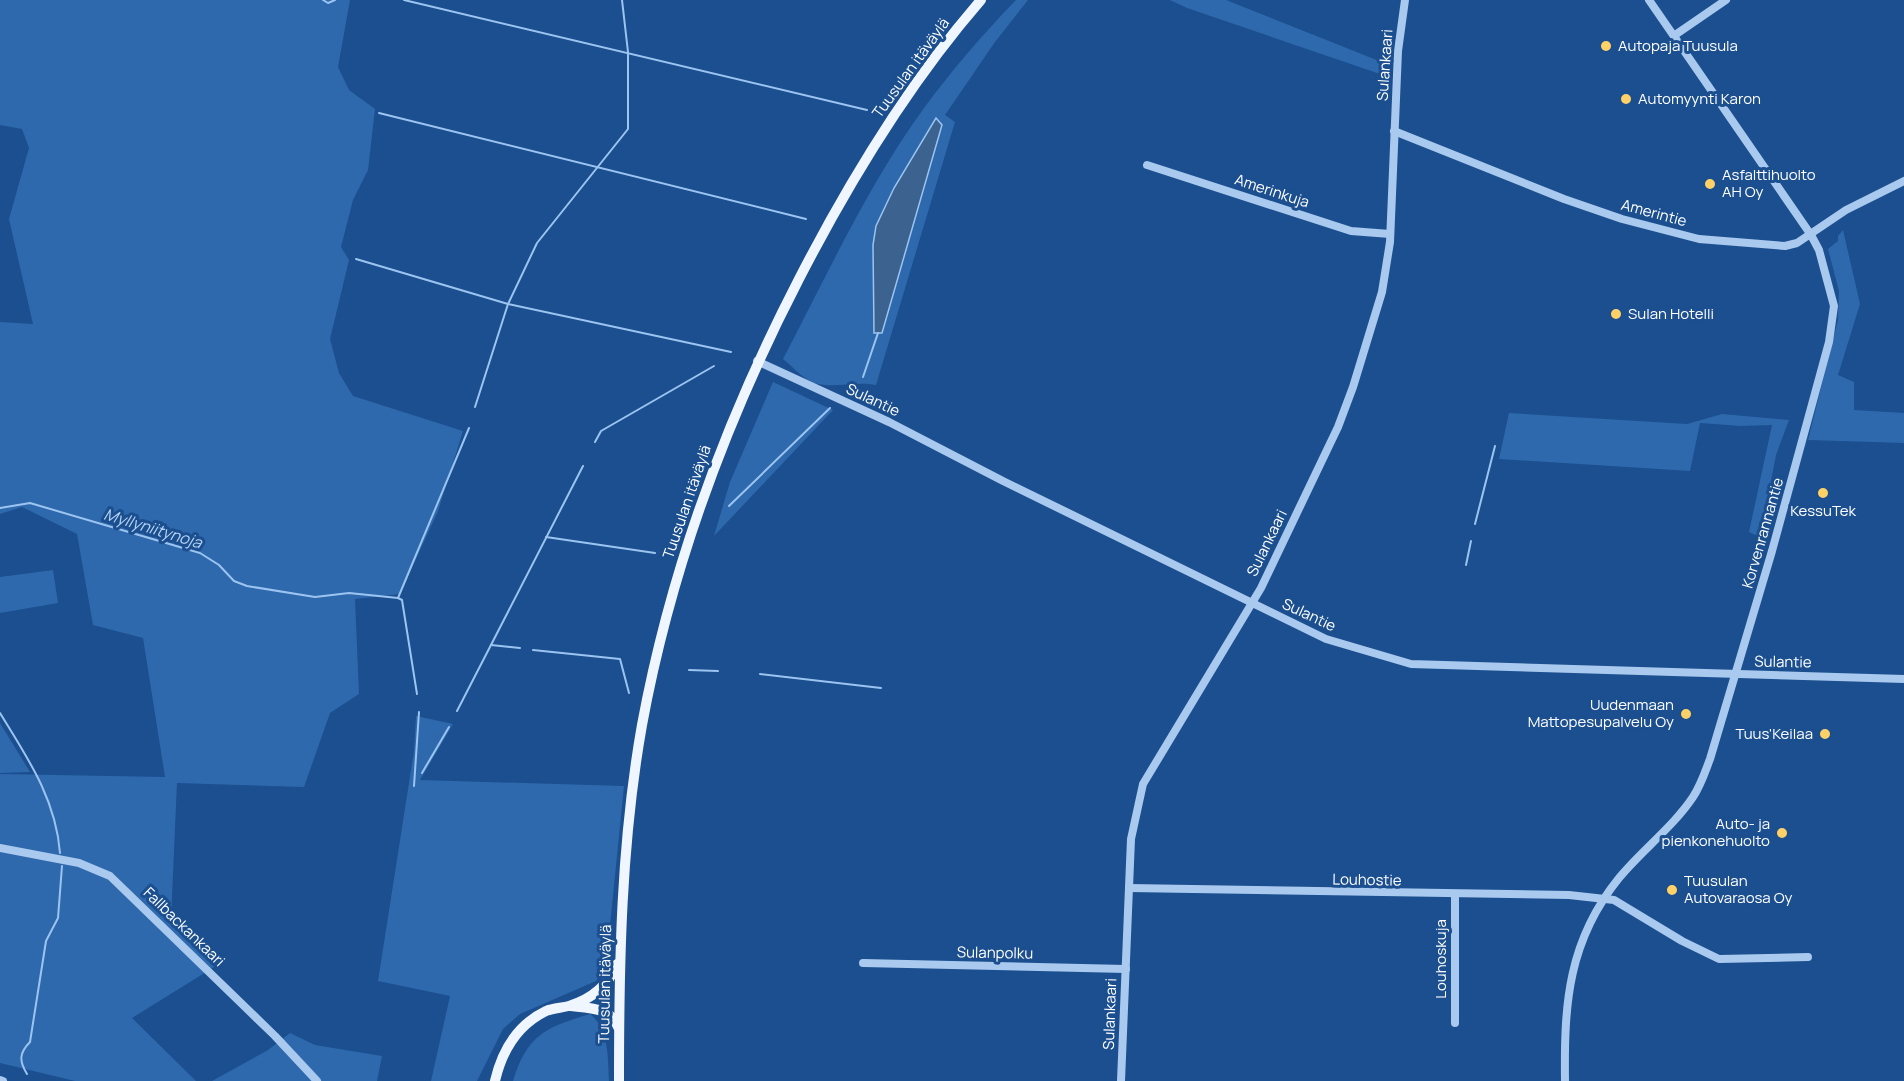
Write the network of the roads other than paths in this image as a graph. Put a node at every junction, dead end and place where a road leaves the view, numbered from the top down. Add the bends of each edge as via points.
1 (981, 0) edge
2 (1405, 0) edge
3 (1649, 0) edge
4 (1726, 0) edge
5 (1675, 35) junction
6 (1394, 131) junction
7 (1147, 165) dead end
8 (1904, 181) edge
9 (1390, 234) junction
10 (1811, 235) junction
11 (758, 361) junction
12 (1251, 602) junction
13 (1736, 675) junction
14 (1904, 679) edge
15 (0, 848) edge
16 (1129, 888) junction
17 (1455, 894) junction
18 (1604, 899) junction
19 (1808, 957) dead end
20 (619, 959) junction
21 (863, 963) dead end
22 (1126, 969) junction
23 (570, 1005) junction
24 (1455, 1023) dead end
25 (620, 1030) junction
26 (317, 1081) edge
27 (495, 1081) edge
28 (619, 1081) edge
29 (1121, 1081) edge
30 (1565, 1081) edge

1 - 11 main road, Tuusulan itäväylä via 930,65 852,181
2 - 6 street, Sulankaari
3 - 5 street, Korvenrannantie
4 - 5 street
5 - 10 street, Korvenrannantie
6 - 9 street, Sulankaari
6 - 10 street, Amerintie via 1596,210 1699,238 1785,246
7 - 9 street, Amerinkuja via 1351,231
8 - 10 street, Amerintie via 1846,210
9 - 12 street, Sulankaari via 1382,292 1338,427
10 - 13 street, Korvenrannantie via 1834,306 1829,342
11 - 12 street, Sulantie
11 - 20 main road, Tuusulan itäväylä via 712,471 685,549 658,653 642,726 630,817
12 - 13 street, Sulantie via 1326,639 1411,664
12 - 16 street, Sulankaari via 1143,784 1131,839
13 - 14 street, Sulantie
13 - 18 street, Korvenrannantie via 1710,759 1693,797
15 - 26 street, Fallbackankaari via 79,863 110,876 260,1020
16 - 17 street, Louhostie
16 - 22 street, Sulankaari
17 - 18 street, Louhostie
17 - 24 street, Louhoskuja
18 - 19 street, Louhostie via 1620,902 1719,959
18 - 30 street, Korvenrannantie via 1586,931 1568,986
20 - 23 main road via 600,990
20 - 25 main road, Tuusulan itäväylä
21 - 22 street, Sulanpolku
22 - 29 street, Sulankaari
23 - 25 main road via 604,1011
23 - 27 main road via 549,1010 520,1030 504,1054
25 - 28 main road, Tuusulan itäväylä

